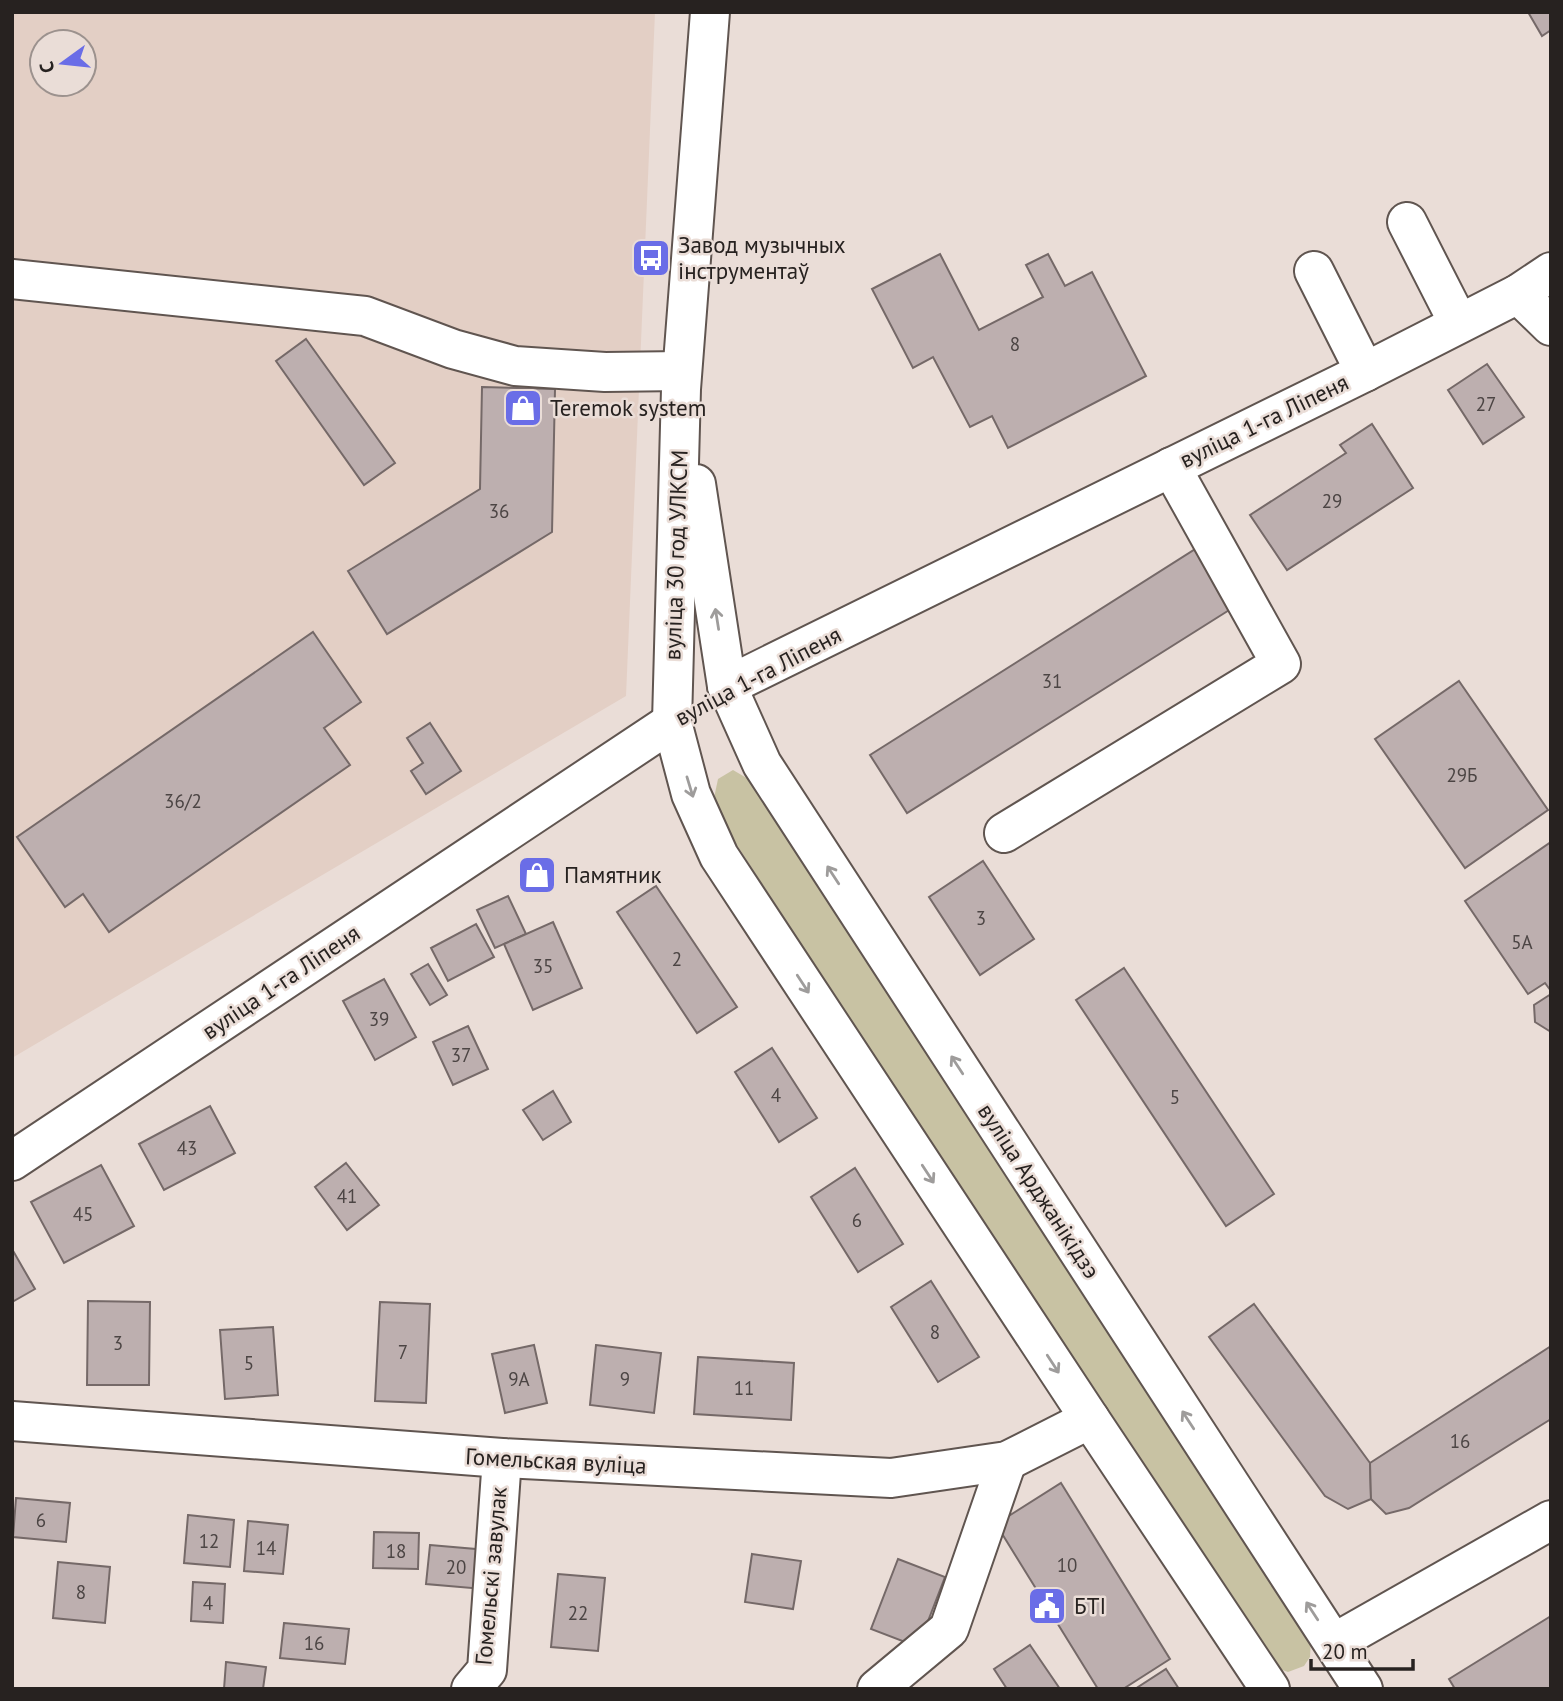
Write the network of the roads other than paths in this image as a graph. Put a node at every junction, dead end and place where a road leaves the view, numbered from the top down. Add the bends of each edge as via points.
1 (710, 12) edge
2 (1407, 222) dead end
3 (1314, 271) dead end
4 (1551, 272) edge
5 (12, 279) edge
6 (1518, 294) junction
7 (1458, 322) junction
8 (1551, 326) edge
9 (1365, 372) junction
10 (681, 380) junction
11 (1171, 467) junction
12 (727, 686) junction
13 (671, 722) junction
14 (1004, 834) dead end
15 (12, 1161) edge
16 (1090, 1419) junction
17 (12, 1422) edge
18 (502, 1458) junction
19 (1007, 1461) junction
20 (1551, 1520) edge
21 (1345, 1673) edge
22 (471, 1689) edge
23 (877, 1689) edge
24 (1270, 1689) edge

1 - 10 street, вуліца 30 год УЛКСМ
2 - 7 street
3 - 9 street
4 - 6 street, вуліца 1-га Ліпеня
5 - 10 street via 365,316 515,366
6 - 7 street, вуліца 1-га Ліпеня
6 - 8 street
7 - 9 street, вуліца 1-га Ліпеня
9 - 11 street, вуліца 1-га Ліпеня
12 -> 10 street, вуліца 30 год УЛКСМ
10 - 13 street, вуліца 30 год УЛКСМ
11 - 12 street, вуліца 1-га Ліпеня
11 - 14 street via 1281,664
12 - 13 street, вуліца 1-га Ліпеня
21 -> 12 street, вуліца Арджанікідзэ via 762,764
13 - 15 street, вуліца 1-га Ліпеня
13 -> 16 street via 691,794 719,856
16 - 19 street, Гомельская вуліца
16 - 24 street
17 - 18 street, Гомельская вуліца
18 - 19 street, Гомельская вуліца via 891,1478
18 - 22 street, Гомельскі завулак via 486,1670
19 - 23 street via 949,1629
20 - 21 street

